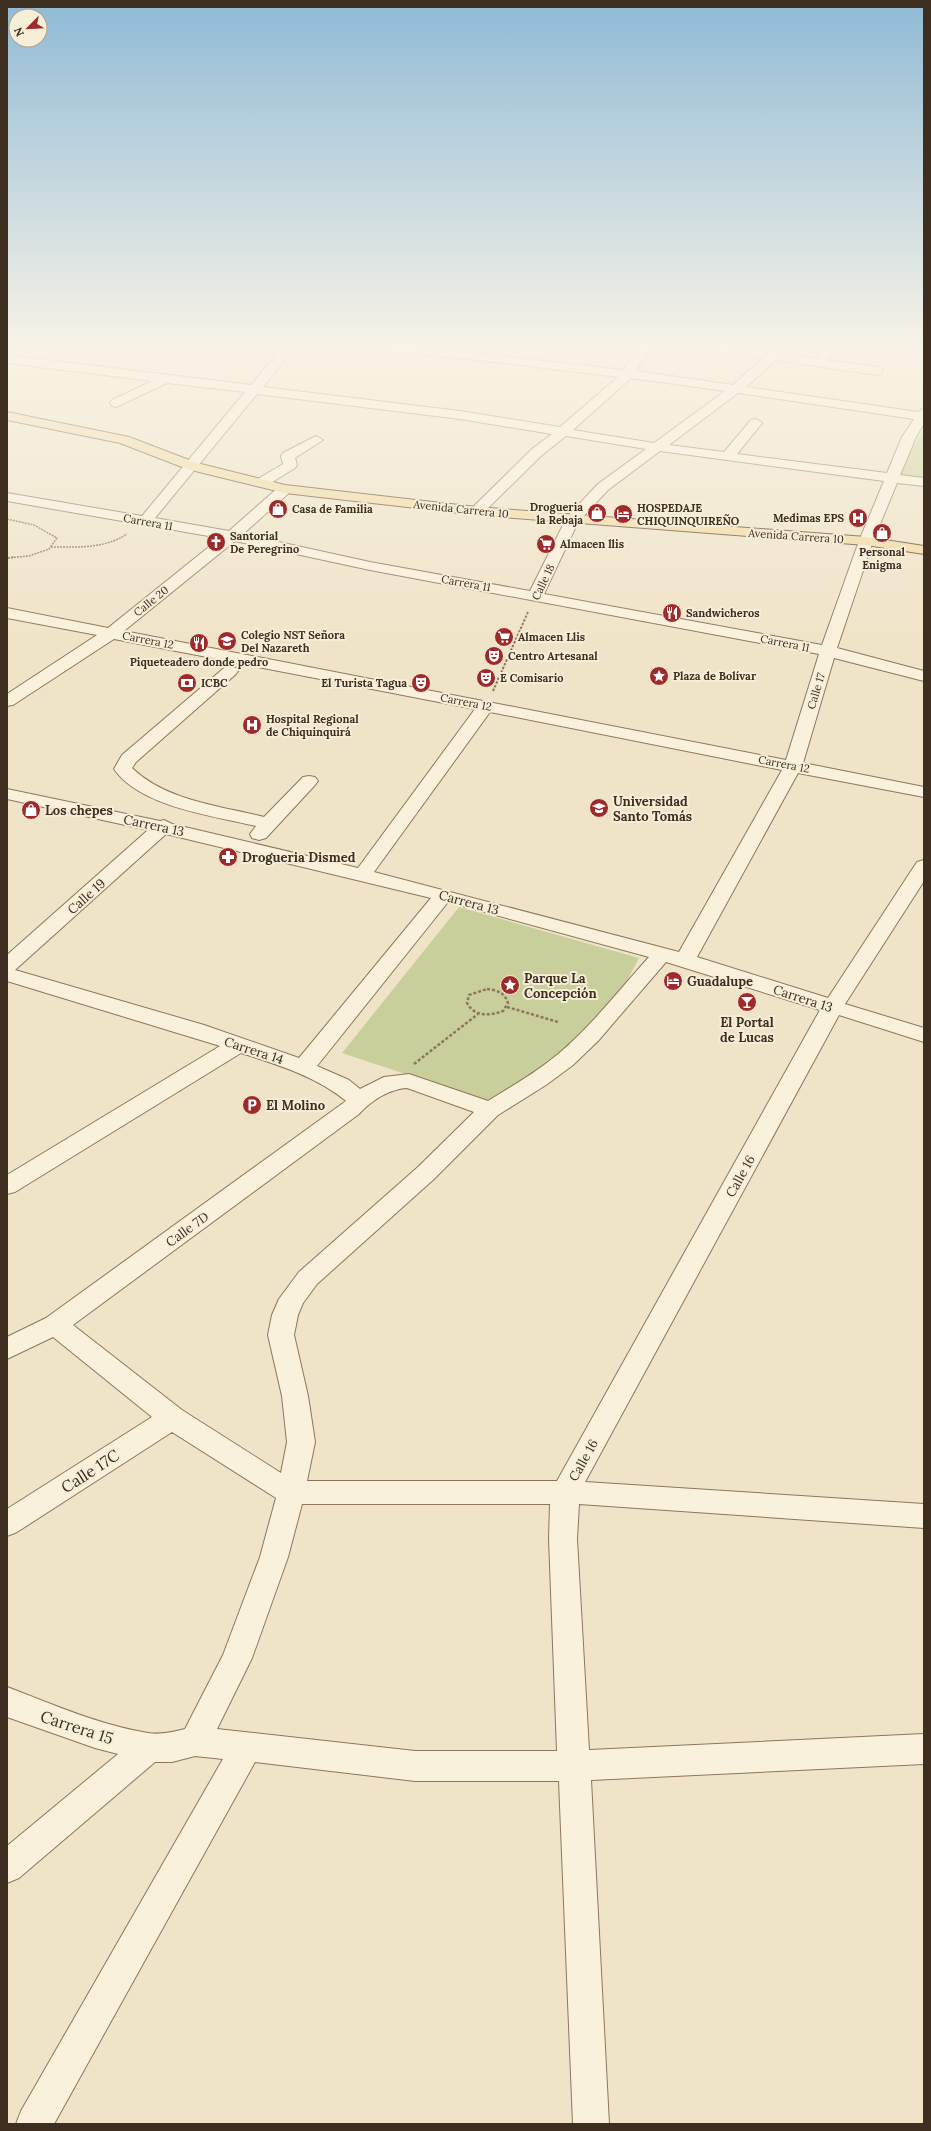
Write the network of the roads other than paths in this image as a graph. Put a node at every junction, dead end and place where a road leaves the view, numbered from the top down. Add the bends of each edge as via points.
1 (130, 442) edge
2 (211, 442) edge
3 (312, 442) edge
4 (550, 442) edge
5 (630, 442) edge
6 (662, 442) edge
7 (739, 442) edge
8 (907, 442) edge
9 (656, 447) junction
10 (727, 457) junction
11 (192, 466) junction
12 (892, 477) junction
13 (924, 482) edge
14 (262, 483) junction
15 (285, 489) junction
16 (7, 497) edge
17 (477, 511) junction
18 (572, 520) junction
19 (144, 522) junction
20 (232, 536) junction
21 (866, 541) junction
22 (924, 550) edge
23 (536, 595) junction
24 (7, 613) edge
25 (112, 633) junction
26 (828, 651) junction
27 (230, 671) dead end
28 (924, 676) edge
29 (8, 700) edge
30 (486, 706) junction
31 (793, 766) junction
32 (309, 781) dead end
33 (924, 792) edge
34 (7, 794) edge
35 (269, 824) junction
36 (164, 826) junction
37 (247, 846) junction
38 (924, 866) edge
39 (363, 874) junction
40 (444, 895) junction
41 (662, 954) junction
42 (685, 960) junction
43 (7, 966) edge
44 (7, 974) edge
45 (832, 1008) junction
46 (924, 1035) edge
47 (239, 1044) junction
48 (304, 1066) junction
49 (360, 1100) junction
50 (490, 1110) junction
51 (7, 1186) edge
52 (55, 1325) junction
53 (7, 1349) edge
54 (172, 1418) junction
55 (565, 1492) junction
56 (291, 1493) junction
57 (924, 1516) edge
58 (7, 1524) edge
59 (9, 1705) edge
60 (195, 1741) junction
61 (247, 1747) junction
62 (149, 1748) junction
63 (924, 1749) edge
64 (573, 1766) junction
65 (7, 1867) edge
66 (34, 2124) edge
67 (592, 2124) edge

1 - 11 main road, Avenida Carrera 10
2 - 11 street
3 - 14 street via 288,456 290,464
4 - 17 street via 518,469
5 - 9 street
6 - 9 street, Calle 18
7 - 10 street
8 - 12 street, Calle 17
9 - 10 street
9 - 18 street, Calle 18 via 610,481
10 - 12 street
11 - 14 main road, Avenida Carrera 10
11 - 19 street
12 - 13 street
12 - 21 street, Calle 17
14 - 15 main road, Avenida Carrera 10
15 - 17 main road, Avenida Carrera 10
15 - 20 street, Calle 20
16 - 19 street, Carrera 11
17 - 18 main road, Avenida Carrera 10
18 - 21 main road, Avenida Carrera 10
18 - 23 street, Calle 18
19 - 20 street, Carrera 11
20 - 23 street, Carrera 11 via 370,566
20 - 25 street, Calle 20
21 - 22 main road, Avenida Carrera 10
21 - 26 street, Calle 17
23 - 26 street, Carrera 11
24 - 25 street, Carrera 12
25 - 29 street, Calle 20
25 - 30 street, Carrera 12
26 - 28 street, Carrera 11
26 - 31 street, Calle 17
27 - 35 street via 128,759 122,769 129,778 159,795
30 - 31 street, Carrera 12
30 - 39 street
31 - 33 street, Carrera 12
31 - 42 street, Calle 17
32 - 35 street
34 - 36 street, Carrera 13
35 - 37 street
36 - 37 street, Carrera 13
36 - 43 street, Calle 19
37 - 39 street, Carrera 13
38 - 45 street, Calle 16
39 - 40 street, Carrera 13
40 - 41 street, Carrera 13
40 - 48 street
41 - 42 street, Carrera 13
41 - 50 street via 566,1060
42 - 45 street, Carrera 13
44 - 47 street, Carrera 14
45 - 46 street, Carrera 13
45 - 55 street, Calle 16
47 - 48 street, Carrera 14
47 - 51 street
48 - 49 street, Carrera 14 via 348,1088
49 - 50 street via 392,1082 409,1081
49 - 52 street, Calle 7D
50 - 56 street via 426,1173 308,1278 292,1300 285,1315 281,1334 295,1396 301,1442
52 - 53 street, Calle 7D
52 - 54 street
54 - 56 street
54 - 58 street, Calle 17C
55 - 56 street
55 - 57 street
55 - 64 street via 563,1539
56 - 60 street via 274,1557 237,1658
59 - 62 street, Carrera 15 via 95,1734
60 - 61 street
60 - 62 street, Carrera 15 via 172,1747
61 - 64 street via 414,1766
61 - 66 street
62 - 65 street
63 - 64 street
64 - 67 street

